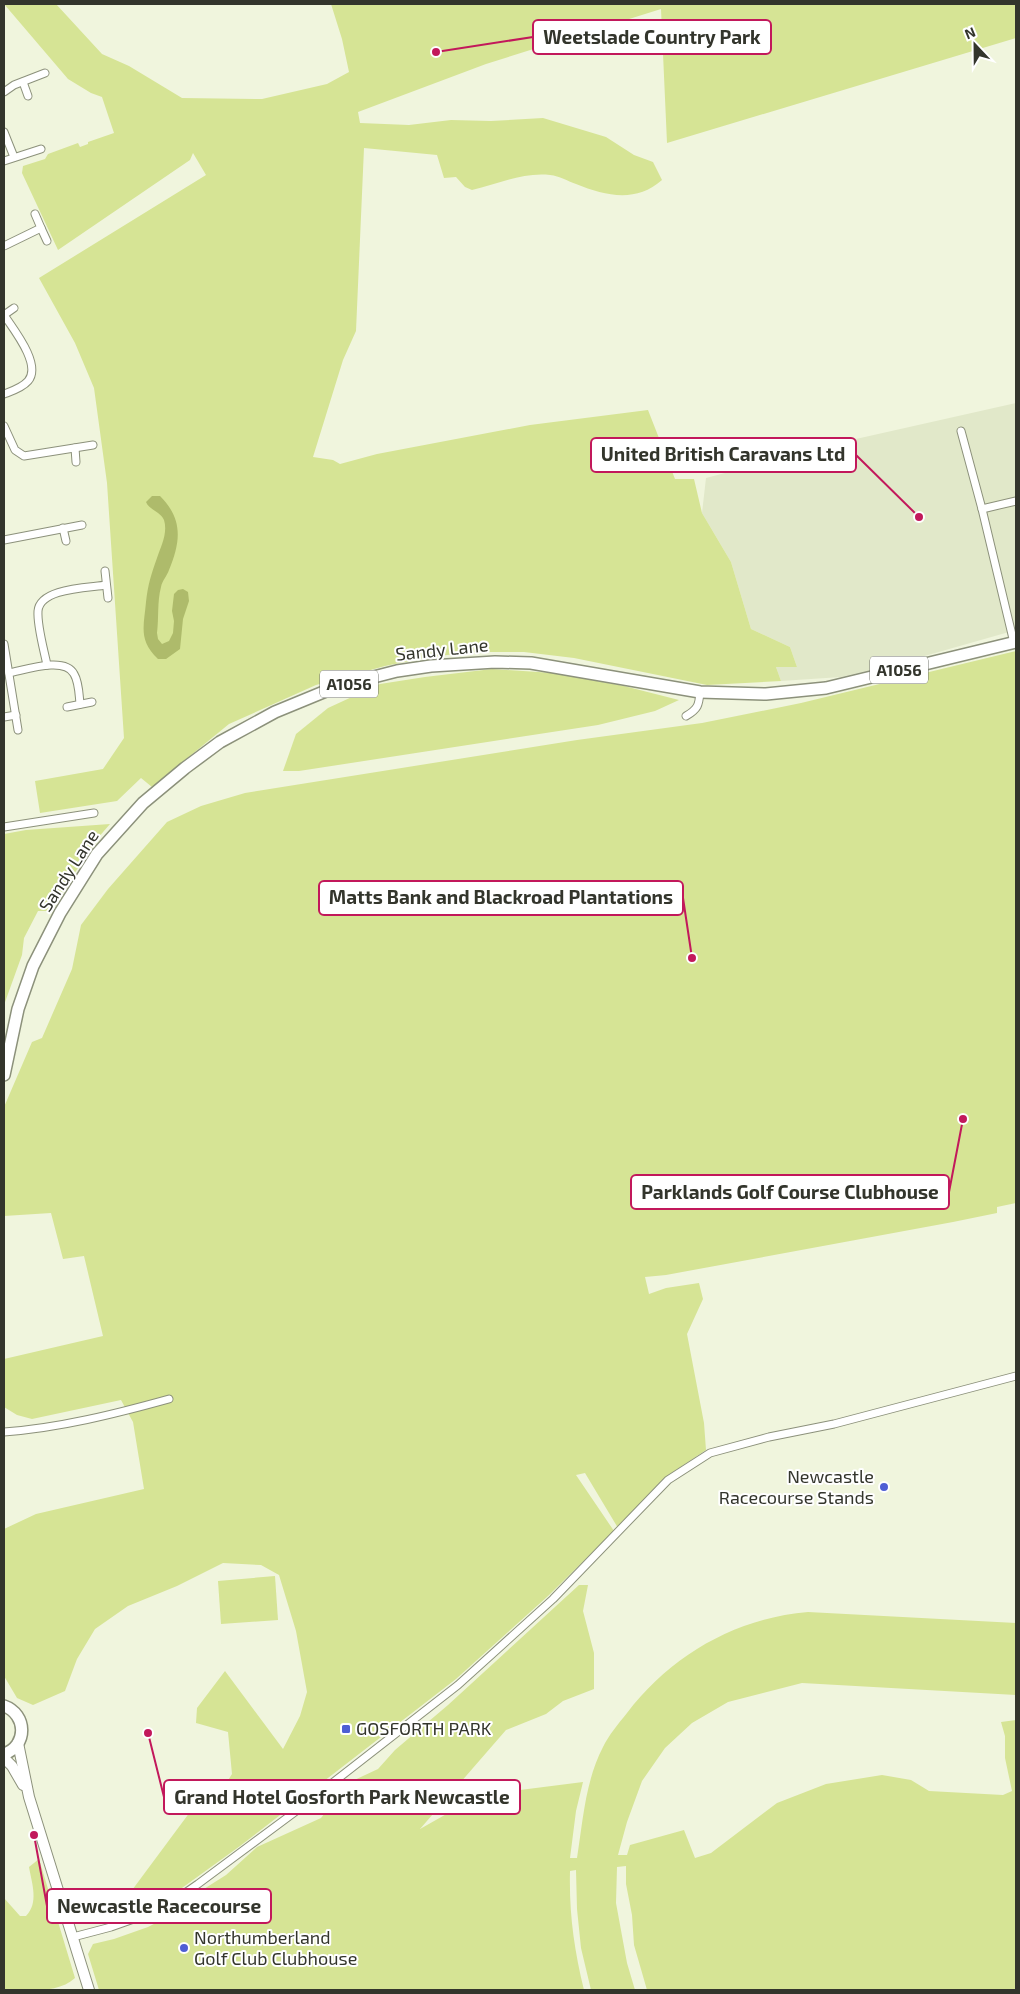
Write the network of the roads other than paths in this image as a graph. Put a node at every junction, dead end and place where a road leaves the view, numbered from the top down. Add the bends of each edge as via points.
1 (45, 73) dead end
2 (23, 82) junction
3 (4, 92) edge
4 (28, 96) dead end
5 (4, 132) edge
6 (41, 149) dead end
7 (14, 158) junction
8 (4, 161) edge
9 (35, 214) dead end
10 (41, 228) junction
11 (47, 241) dead end
12 (4, 246) edge
13 (14, 308) dead end
14 (4, 315) edge
15 (4, 394) edge
16 (4, 426) edge
17 (961, 431) dead end
18 (92, 445) dead end
19 (74, 448) junction
20 (76, 462) dead end
21 (1016, 501) edge
22 (982, 509) junction
23 (82, 525) dead end
24 (63, 528) junction
25 (4, 540) edge
26 (66, 541) dead end
27 (105, 571) dead end
28 (106, 584) junction
29 (108, 598) dead end
30 (1015, 642) edge
31 (4, 644) edge
32 (47, 665) junction
33 (9, 673) junction
34 (700, 692) junction
35 (92, 702) dead end
36 (80, 704) junction
37 (67, 706) dead end
38 (16, 715) junction
39 (686, 716) dead end
40 (4, 717) edge
41 (18, 730) dead end
42 (94, 814) dead end
43 (4, 827) edge
44 (18, 1009) junction
45 (4, 1046) edge
46 (4, 1075) edge
47 (1016, 1376) edge
48 (169, 1399) dead end
49 (4, 1432) edge
50 (4, 1698) edge
51 (8, 1708) edge
52 (18, 1743) junction
53 (4, 1754) edge
54 (4, 1758) edge
55 (29, 1797) junction
56 (73, 1937) junction
57 (89, 1990) edge

1 - 2 street
2 - 3 street
2 - 4 street
5 - 7 street
6 - 7 street
7 - 8 street
9 - 10 street
10 - 11 street
10 - 12 street
13 - 14 street
14 - 15 street via 27,352 33,369 25,384
16 - 19 street via 14,450 24,456
17 - 22 street
18 - 19 street
19 - 20 street
21 - 22 street
22 - 30 street
23 - 24 street
24 - 25 street
24 - 26 street
27 - 28 street
28 - 29 street
28 - 32 street via 54,593 43,600 38,615
30 - 34 main road, Sandy Lane / A1056 via 826,688 766,694
31 - 33 street
32 - 33 street
32 - 36 street via 65,665 73,671
33 - 38 street
34 - 39 street via 695,711
34 - 44 main road, Sandy Lane / A1056 via 531,664 495,662 431,666 397,672 326,691 275,712 220,742 185,768 118,829 97,854 60,913 33,966
35 - 36 street
36 - 37 street
38 - 40 street
38 - 41 street
42 - 43 street, Sandy Lane
44 - 45 main road, Sandy Lane / A1056
44 - 46 main road, Sandy Lane / A1056
47 - 56 street via 710,1453 668,1480 553,1599 458,1685 298,1809 162,1909
48 - 49 street via 109,1415
50 - 51 main road
51 - 52 main road via 22,1726
52 - 53 main road
52 - 55 main road
54 - 55 main road
55 - 56 main road
56 - 57 main road

